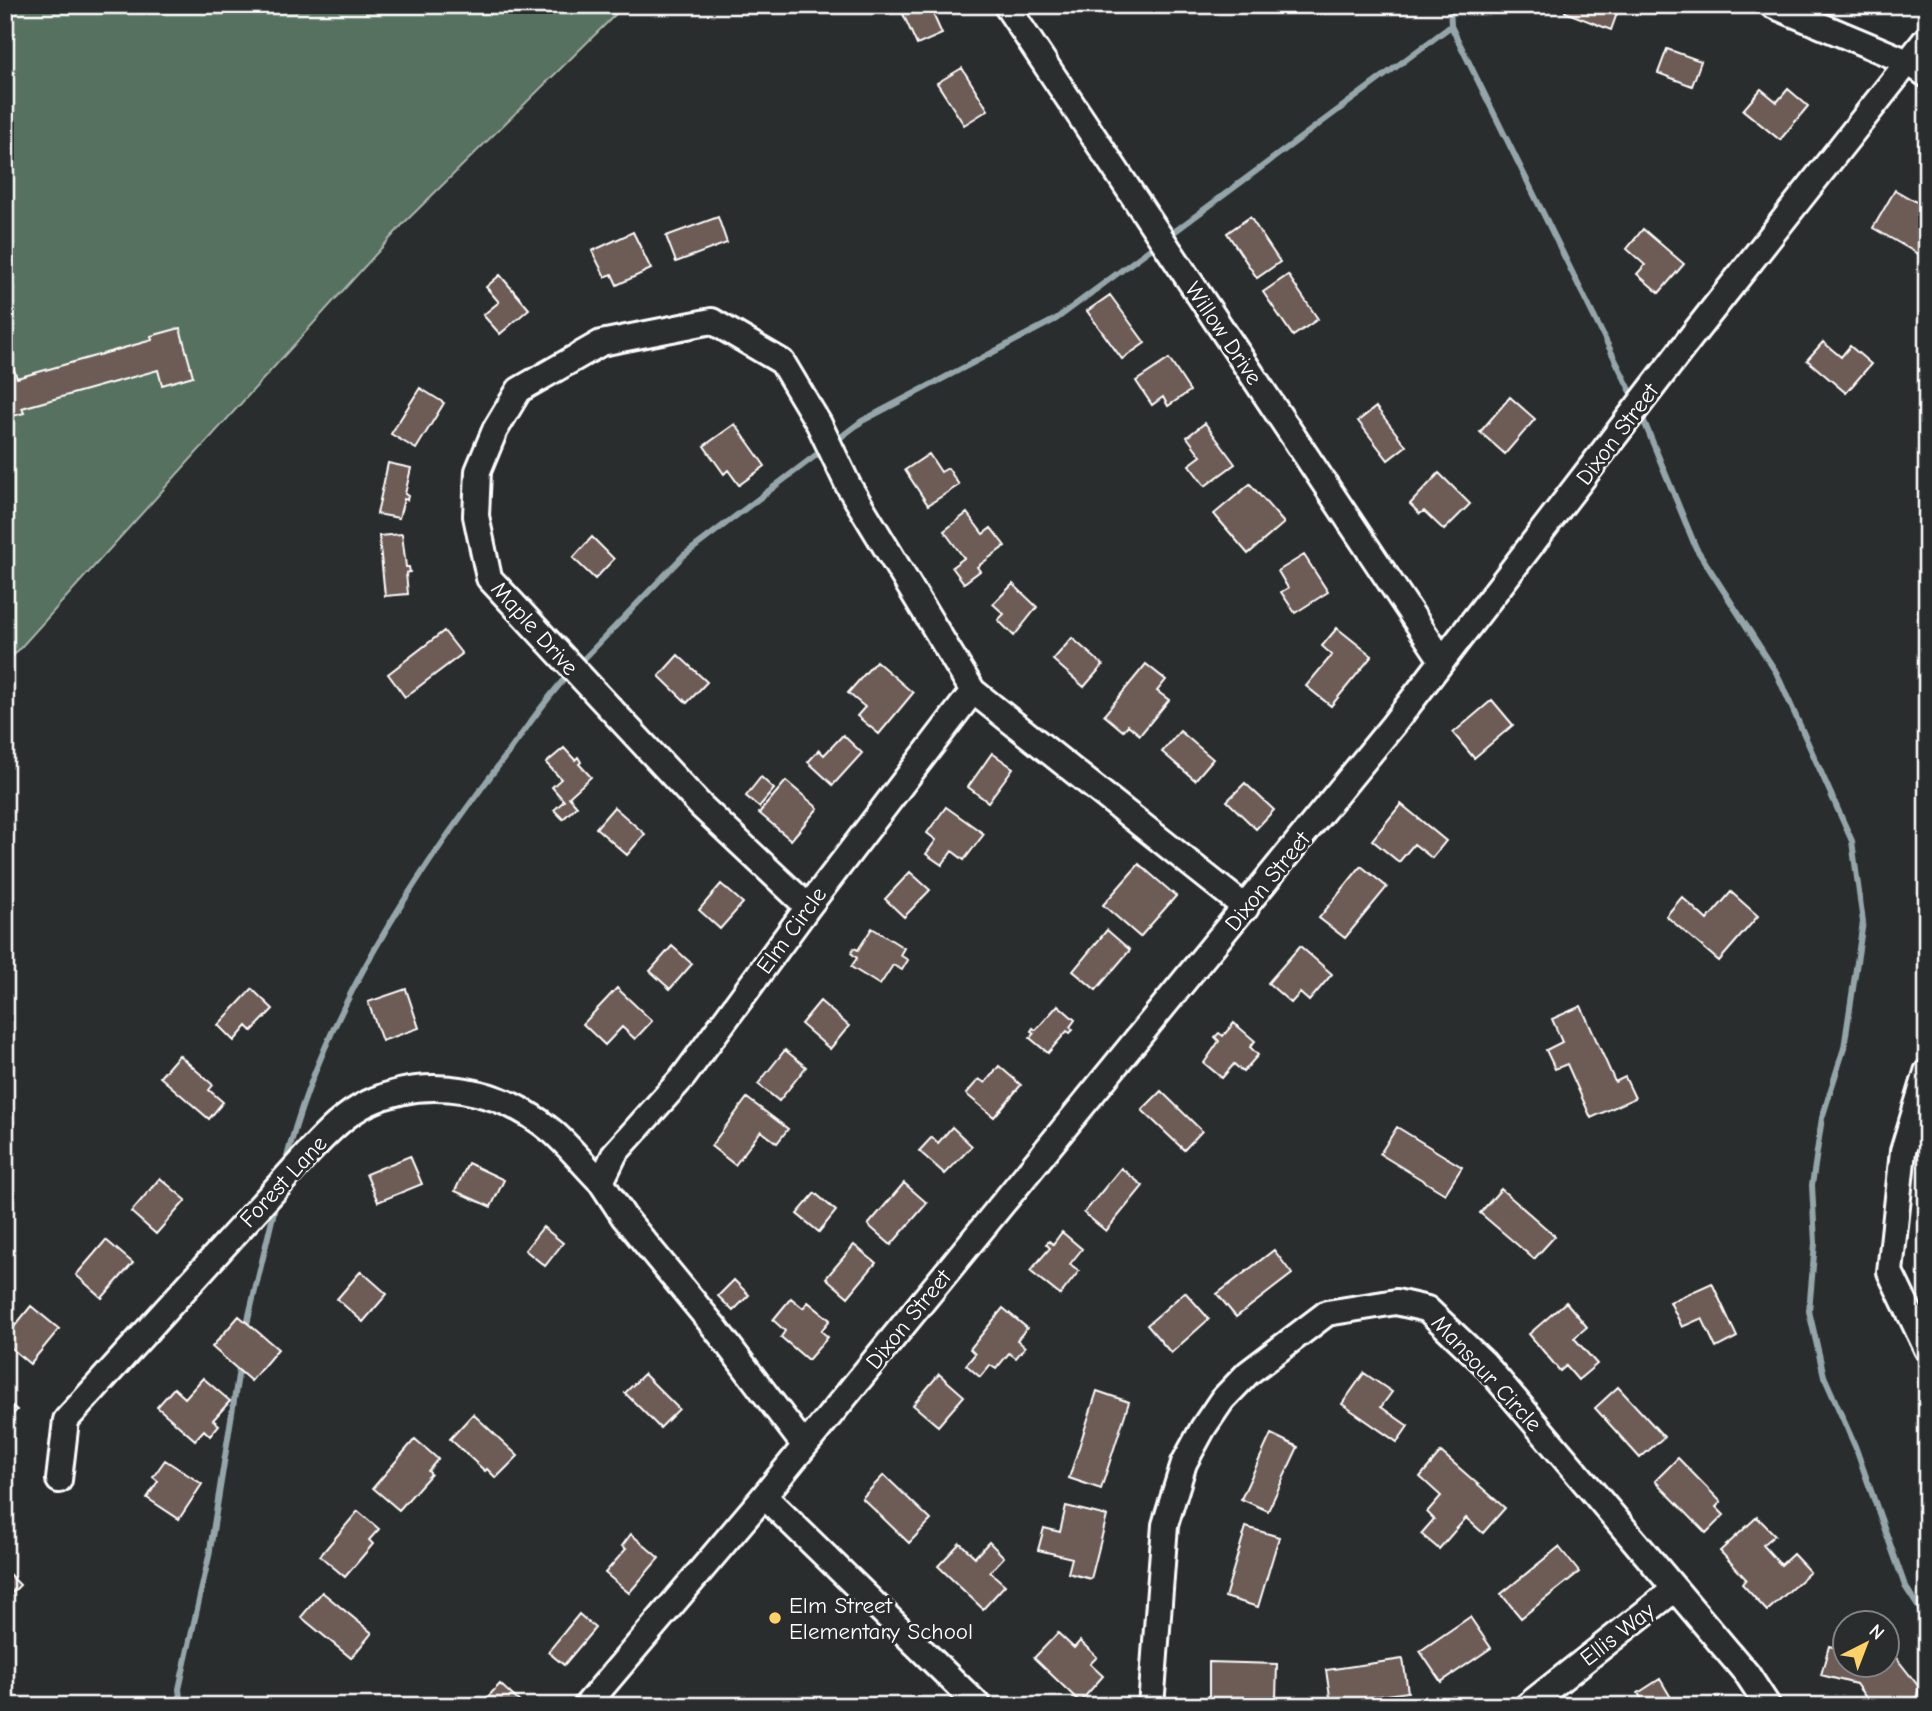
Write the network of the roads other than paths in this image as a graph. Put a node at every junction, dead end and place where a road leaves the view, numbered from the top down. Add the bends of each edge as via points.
1 (1006, 5) edge
2 (1772, 5) edge
3 (1927, 38) edge
4 (1917, 69) edge
5 (1442, 660) junction
6 (973, 691) junction
7 (807, 907) junction
8 (1246, 908) junction
9 (1927, 1072) edge
10 (601, 1182) junction
11 (1927, 1349) edge
12 (804, 1445) junction
13 (58, 1480) dead end
14 (764, 1496) junction
15 (1675, 1589) junction
16 (586, 1706) edge
17 (979, 1706) edge
18 (1151, 1706) edge
19 (1527, 1706) edge
20 (1769, 1706) edge

1 - 5 street, Willow Drive
2 - 4 street
3 - 4 street, Dixon Street
4 - 5 street, Dixon Street
5 - 8 street, Dixon Street
6 - 7 street, Elm Circle
6 - 7 street, Maple Drive via 848,485 782,362 712,321 601,343 519,390 478,471 476,516 489,578 701,806
6 - 8 street
7 - 10 street, Elm Circle via 684,1076 615,1153
8 - 12 street, Dixon Street
9 - 11 street via 1903,1151 1889,1272
10 - 12 street
10 - 13 street, Forest Lane via 551,1131 491,1094 455,1088 409,1091 368,1103 335,1125 310,1150 66,1420
12 - 14 street, Dixon Street
14 - 16 street, Dixon Street
14 - 17 street
15 - 18 street, Mansour Circle via 1484,1363 1427,1308 1396,1302 1327,1313 1239,1382 1203,1427 1184,1463 1165,1525
15 - 19 street, Ellis Way
15 - 20 street, Mansour Circle

